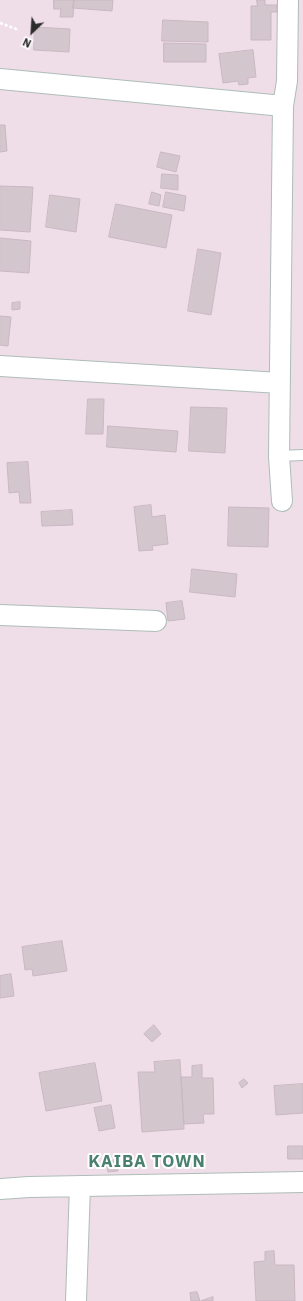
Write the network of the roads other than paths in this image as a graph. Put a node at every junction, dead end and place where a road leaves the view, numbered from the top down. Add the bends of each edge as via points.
1 (288, 0) edge
2 (0, 79) edge
3 (283, 106) junction
4 (0, 366) edge
5 (280, 383) junction
6 (280, 456) junction
7 (303, 456) edge
8 (282, 501) dead end
9 (0, 615) edge
10 (156, 621) dead end
11 (303, 1182) edge
12 (80, 1186) junction
13 (0, 1190) edge
14 (76, 1301) edge

1 - 3 street via 287,81
2 - 3 street
3 - 5 street
4 - 5 street
5 - 6 street
6 - 7 lane
6 - 8 street
9 - 10 street
11 - 12 street
12 - 13 street
12 - 14 street

